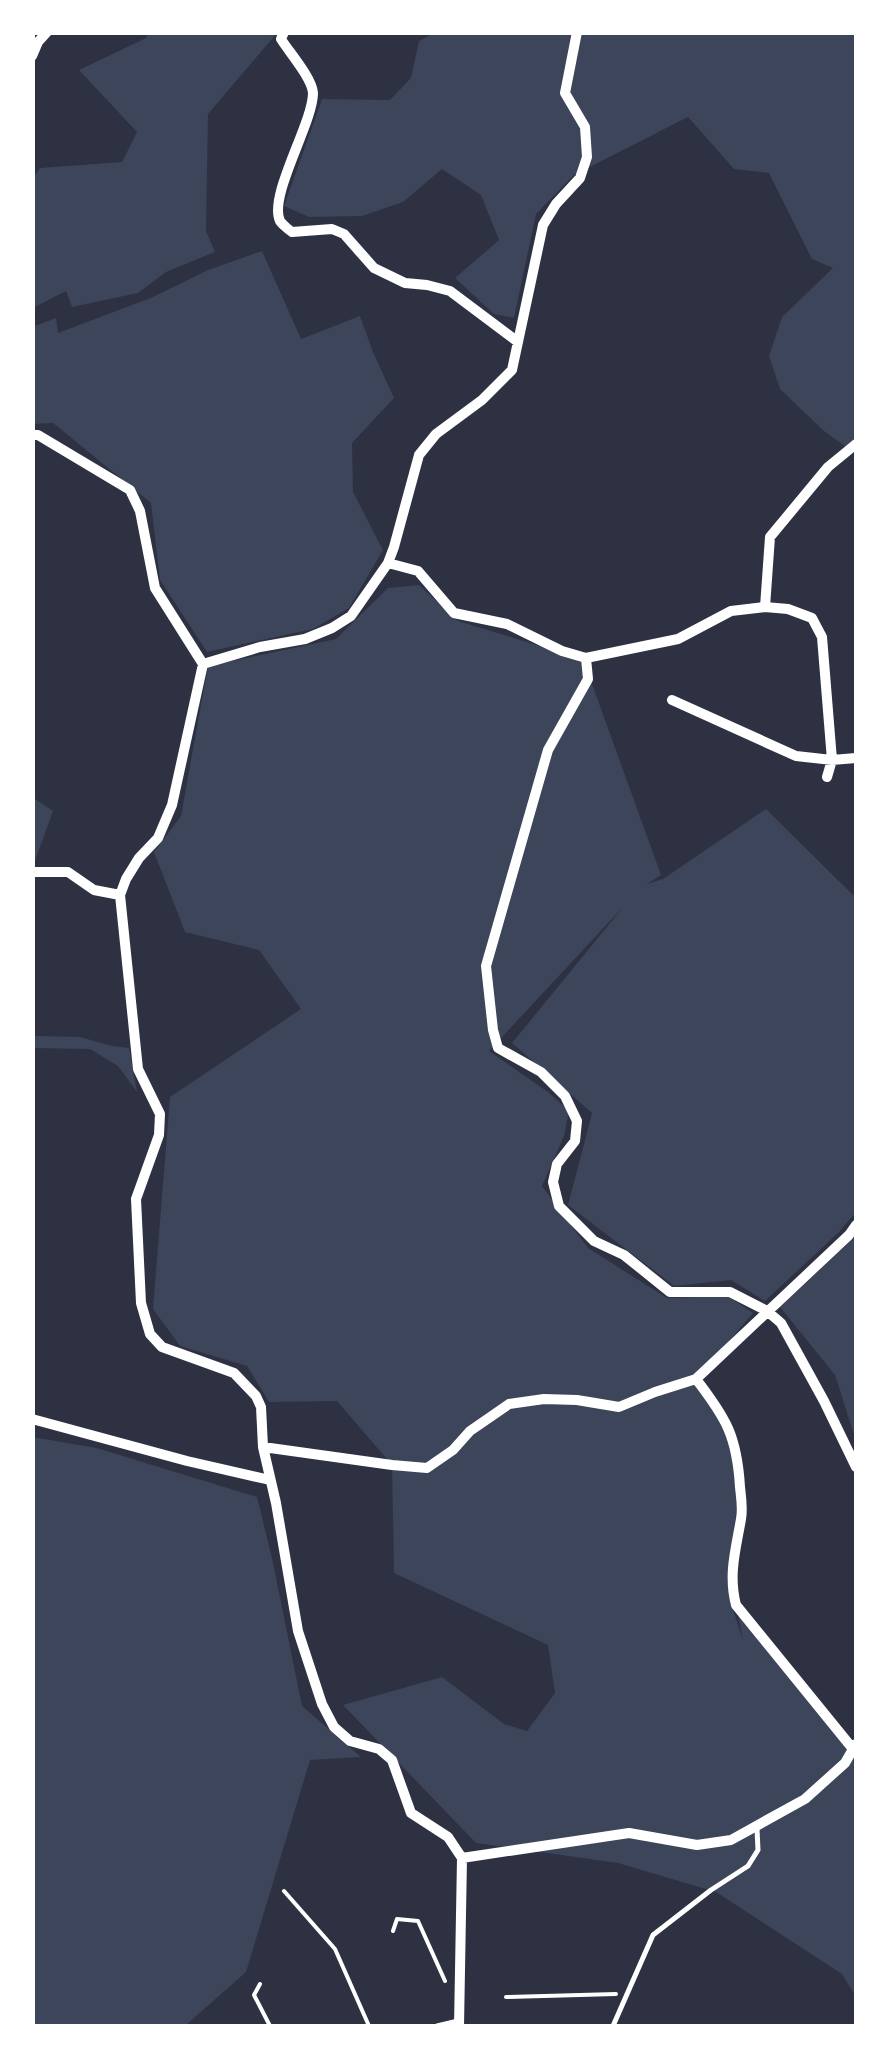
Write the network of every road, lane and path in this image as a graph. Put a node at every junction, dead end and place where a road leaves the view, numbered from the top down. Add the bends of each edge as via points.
1 (46, 32) edge
2 (284, 32) edge
3 (577, 32) edge
4 (32, 56) edge
5 (518, 342) junction
6 (32, 435) edge
7 (856, 444) edge
8 (388, 563) junction
9 (765, 606) junction
10 (586, 658) junction
11 (204, 664) junction
12 (672, 700) dead end
13 (856, 758) edge
14 (832, 760) junction
15 (827, 777) dead end
16 (32, 872) edge
17 (120, 895) junction
18 (856, 1224) edge
19 (767, 1311) junction
20 (696, 1379) junction
21 (32, 1419) edge
22 (263, 1447) junction
23 (856, 1467) edge
24 (270, 1480) junction
25 (855, 1747) edge
26 (757, 1826) junction
27 (462, 1858) junction
28 (284, 1890) dead end
29 (392, 1931) dead end
30 (260, 1984) dead end
31 (460, 1993) junction
32 (626, 1994) junction
33 (506, 1997) dead end
34 (459, 2024) edge
35 (270, 2026) edge
36 (369, 2026) edge
37 (437, 2026) edge
38 (614, 2026) edge

1 - 4 street
2 - 5 street via 281,39 313,90 278,208 280,222 292,232 344,234 374,268 405,283 450,291
3 - 5 street via 565,93 585,127 587,157 580,178 543,226
5 - 8 street via 512,370 419,454
6 - 11 street via 130,490 154,588
7 - 9 street via 770,538
8 - 10 street via 418,571 454,613 507,624
8 - 11 street via 351,616 332,628
9 - 10 street via 731,611 678,639
9 - 14 street via 812,618 822,637
10 - 19 street via 588,679 548,750 486,966 493,1030 498,1048 541,1072 566,1096 577,1122 576,1141 557,1164 553,1182 559,1206 594,1241 624,1255 670,1292 730,1292
11 - 17 street via 172,805
12 - 14 street via 796,756
13 - 14 street
14 - 15 street
16 - 17 street via 68,872 94,890
17 - 22 street via 138,1069 160,1114 159,1136 136,1199 141,1303 150,1334 162,1347 234,1373 256,1396
18 - 19 street
19 - 20 street
19 - 23 street via 781,1323
20 - 22 street via 618,1408 576,1400 509,1404 427,1468
20 - 25 street via 734,1440 742,1514 731,1585 736,1605
21 - 24 street
22 - 24 street
24 - 27 street via 298,1631 322,1704 350,1741 392,1760 411,1812 448,1837
25 - 26 street via 805,1800
26 - 27 street via 731,1840 697,1845 629,1833
26 - 32 lane via 758,1850 748,1866 653,1935
27 - 31 street
28 - 36 path via 335,1950
29 - 31 path via 397,1919 418,1921 443,1980
30 - 35 path via 254,1995
31 - 34 street
32 - 33 path
32 - 38 lane
34 - 37 lane

